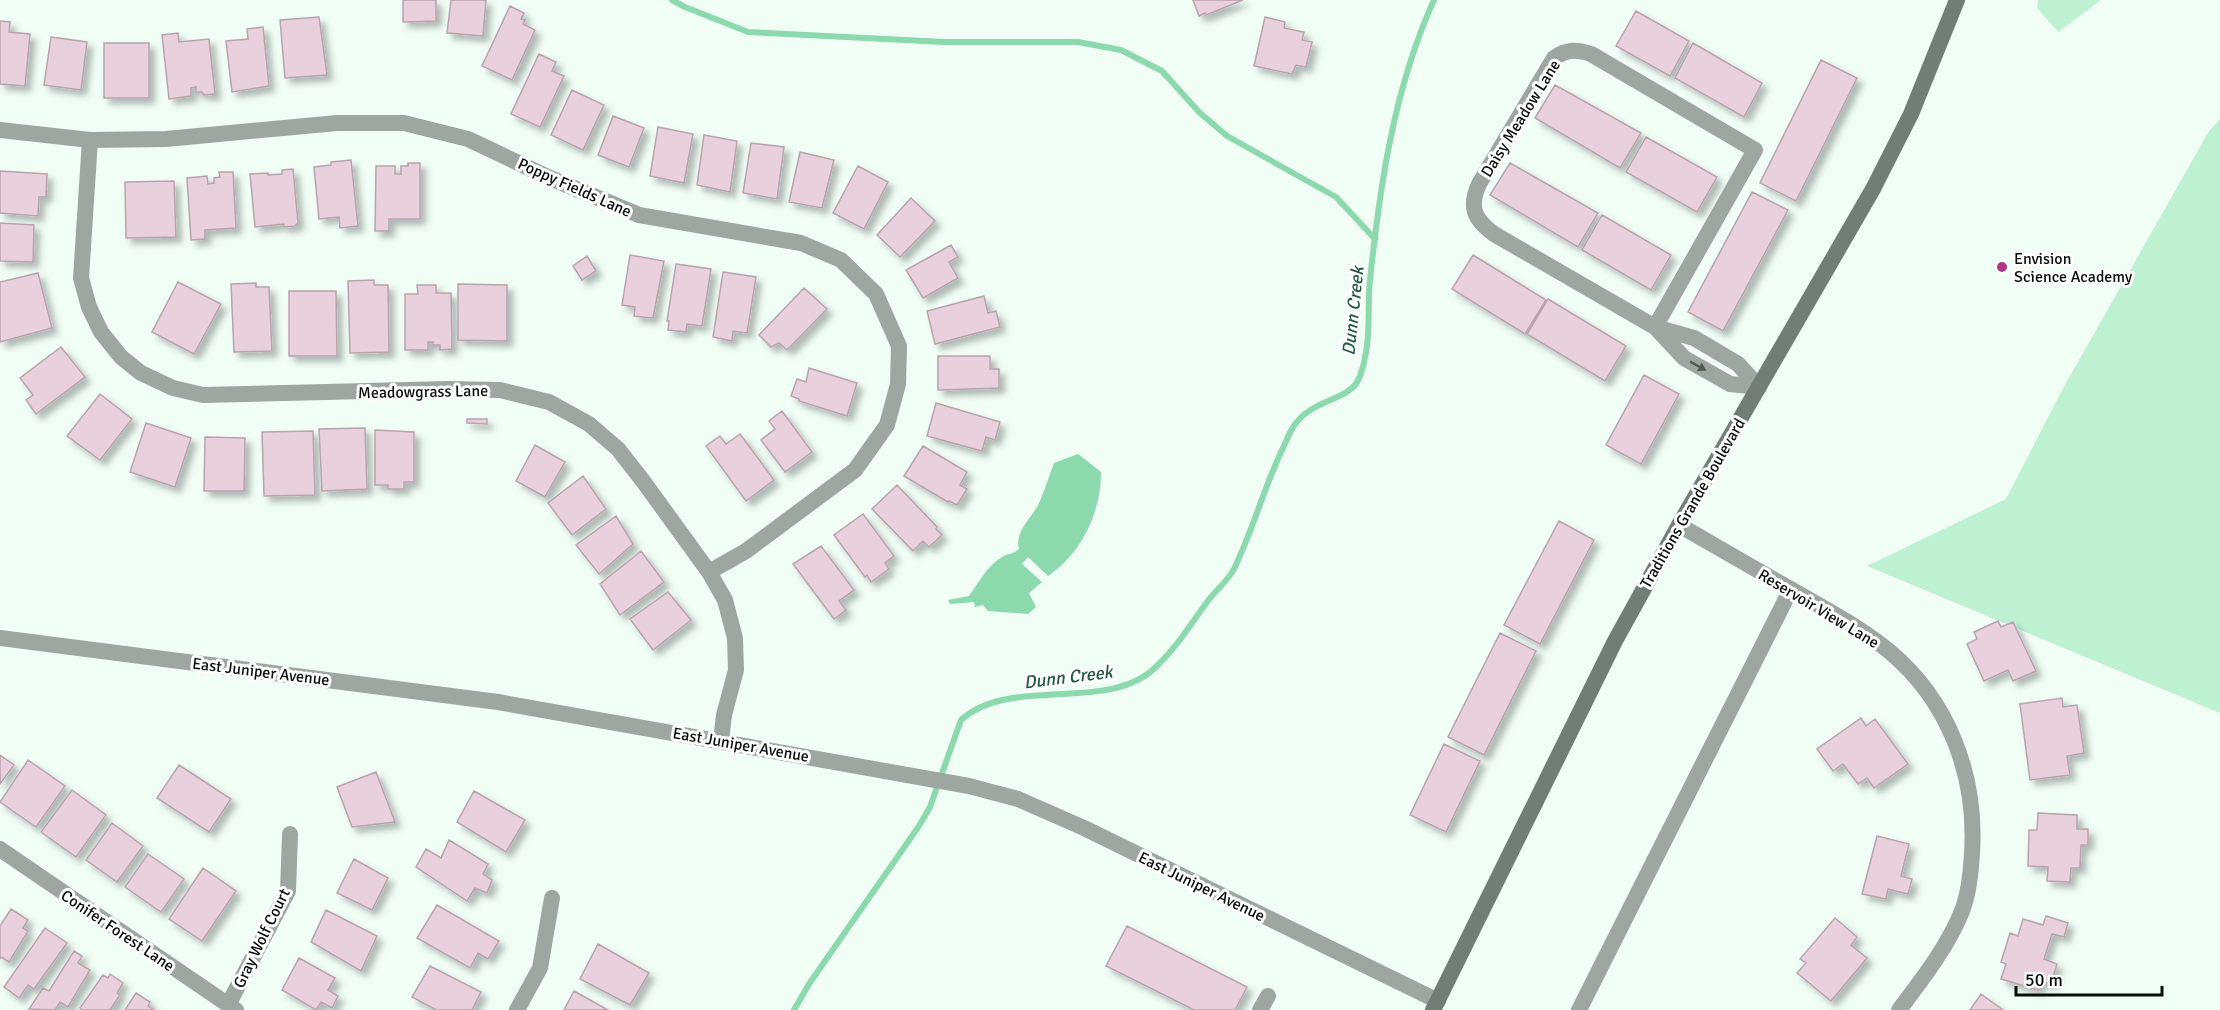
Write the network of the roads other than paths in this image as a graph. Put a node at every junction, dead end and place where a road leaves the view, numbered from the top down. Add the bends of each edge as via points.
1 (1957, 0) edge
2 (0, 130) edge
3 (90, 140) junction
4 (1654, 327) junction
5 (1759, 387) junction
6 (1679, 525) junction
7 (710, 573) junction
8 (1791, 589) junction
9 (0, 638) edge
10 (720, 741) junction
11 (291, 834) dead end
12 (0, 849) edge
13 (552, 898) dead end
14 (1436, 1006) edge
15 (232, 1008) edge
16 (517, 1010) edge
17 (1579, 1010) edge
18 (1899, 1010) edge

1 - 5 main road, Traditions Grande Boulevard via 1911,114 1873,189
2 - 3 street, Poppy Fields Lane
3 - 7 street, Meadowgrass Lane via 81,278 100,332 141,373 173,388 203,395 500,390 549,402 589,424 618,449
3 - 7 street, Poppy Fields Lane via 166,139 338,123 404,123 468,139 639,215 801,243 841,260 876,294 899,346 898,384 887,425 855,470
4 - 4 street, Daisy Meadow Lane via 1755,150 1591,54 1581,50 1562,52 1554,58 1479,184 1474,194 1475,213 1480,223 1494,234
4 - 5 street, Daisy Meadow Lane via 1694,338 1738,364
5 - 6 main road, Traditions Grande Boulevard
6 - 8 street, Reservoir View Lane
6 - 14 main road, Traditions Grande Boulevard via 1615,641
7 - 10 street, Meadowgrass Lane via 725,600 735,638 736,670
8 - 17 street
8 - 18 street, Reservoir View Lane via 1856,627 1909,669 1939,708 1963,761 1974,828 1963,908 1931,968
9 - 10 street, East Juniper Avenue via 498,702
10 - 14 street, East Juniper Avenue via 1017,799 1084,828
11 - 15 street, Gray Wolf Court via 288,891
12 - 15 street, Conifer Forest Lane
13 - 16 street via 540,968

